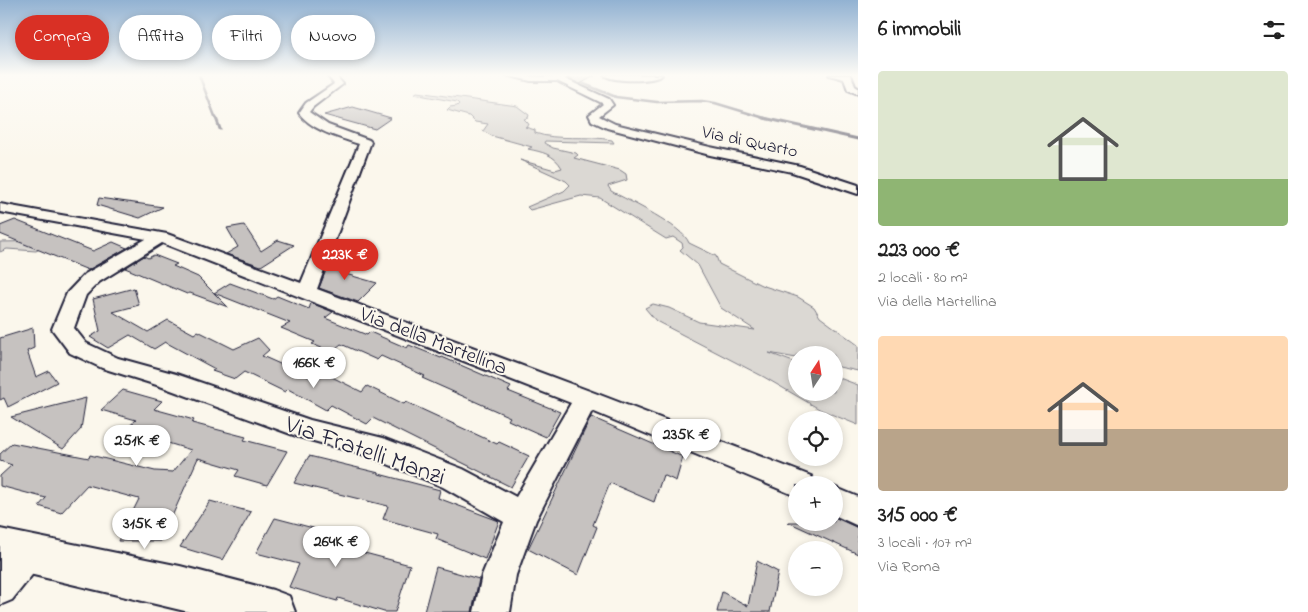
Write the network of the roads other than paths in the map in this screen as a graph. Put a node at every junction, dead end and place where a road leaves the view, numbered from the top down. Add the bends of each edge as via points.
1 (312, 104) edge
2 (607, 104) edge
3 (858, 190) edge
4 (0, 208) edge
5 (161, 237) junction
6 (307, 292) junction
7 (586, 399) junction
8 (788, 480) edge
9 (843, 504) edge
10 (858, 512) edge
11 (522, 516) junction
12 (14, 551) edge
13 (0, 588) edge
14 (273, 612) edge
15 (492, 612) edge

1 - 6 street via 304,113 308,118 364,142
2 - 3 street, Via di Quarto via 594,115 611,126 795,168
4 - 5 street, Via della Martellina
5 - 6 street, Via della Martellina
5 - 11 street, Via Fratelli Manzi via 92,278 77,293 63,329 78,348 110,363 308,430 372,446 453,478
6 - 7 street, Via della Martellina
7 - 8 street, Via della Martellina
7 - 11 street
9 - 10 street
11 - 15 street via 498,575
12 - 13 street
12 - 14 main road

